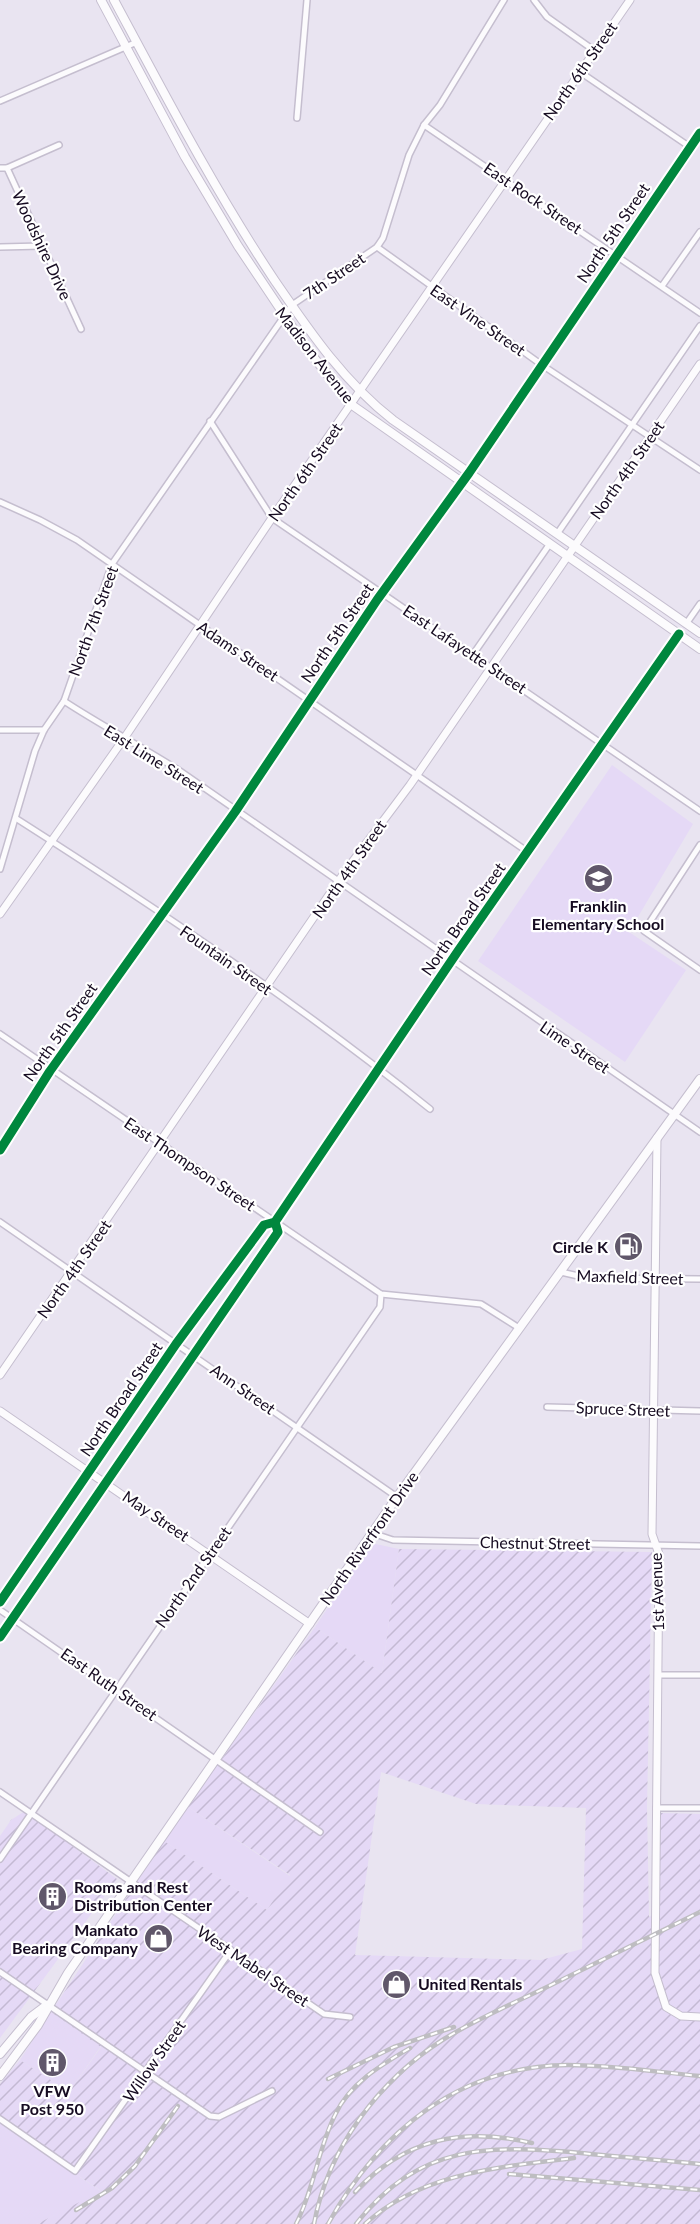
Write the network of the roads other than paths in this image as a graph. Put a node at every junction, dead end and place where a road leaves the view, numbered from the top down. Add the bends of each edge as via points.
1 (101, 0) edge
2 (114, 0) edge
3 (307, 0) edge
4 (504, 0) edge
5 (534, 0) edge
6 (630, 0) edge
7 (136, 42) junction
8 (126, 47) junction
9 (595, 51) junction
10 (580, 72) junction
11 (0, 101) edge
12 (297, 118) dead end
13 (424, 125) junction
14 (700, 133) edge
15 (59, 145) dead end
16 (690, 147) junction
17 (3, 168) edge
18 (505, 179) junction
19 (700, 232) edge
20 (42, 246) junction
21 (0, 247) edge
22 (377, 247) junction
23 (617, 255) junction
24 (662, 286) junction
25 (433, 289) junction
26 (292, 305) junction
27 (700, 313) edge
28 (284, 317) junction
29 (700, 326) edge
30 (81, 329) dead end
31 (700, 364) edge
32 (542, 365) junction
33 (360, 393) junction
34 (352, 405) junction
35 (210, 421) junction
36 (632, 424) junction
37 (651, 436) junction
38 (700, 470) edge
39 (469, 473) junction
40 (461, 483) junction
41 (0, 502) edge
42 (272, 518) junction
43 (557, 534) junction
44 (549, 544) junction
45 (574, 546) junction
46 (567, 557) junction
47 (112, 564) junction
48 (383, 592) junction
49 (700, 604) edge
50 (687, 624) junction
51 (201, 626) junction
52 (700, 633) edge
53 (679, 634) junction
54 (700, 649) edge
55 (474, 653) junction
56 (492, 666) junction
57 (310, 700) junction
58 (64, 701) junction
59 (0, 730) edge
60 (44, 730) junction
61 (125, 736) junction
62 (604, 744) junction
63 (416, 775) junction
64 (700, 811) edge
65 (235, 812) junction
66 (17, 819) junction
67 (50, 840) junction
68 (700, 845) edge
69 (528, 852) junction
70 (0, 869) edge
71 (338, 882) junction
72 (0, 914) edge
73 (162, 916) junction
74 (451, 961) junction
75 (700, 970) edge
76 (267, 989) junction
77 (0, 1034) edge
78 (380, 1069) junction
79 (50, 1071) junction
80 (700, 1079) edge
81 (430, 1109) dead end
82 (675, 1115) junction
83 (700, 1132) edge
84 (657, 1138) junction
85 (161, 1143) junction
86 (0, 1150) edge
87 (0, 1222) edge
88 (275, 1222) junction
89 (73, 1271) junction
90 (561, 1272) junction
91 (656, 1279) junction
92 (700, 1279) edge
93 (381, 1294) junction
94 (519, 1329) junction
95 (176, 1344) junction
96 (194, 1355) junction
97 (0, 1375) edge
98 (547, 1407) dead end
99 (0, 1411) edge
100 (653, 1411) junction
101 (700, 1411) edge
102 (298, 1427) junction
103 (90, 1471) junction
104 (106, 1482) junction
105 (397, 1497) junction
106 (372, 1533) junction
107 (656, 1545) junction
108 (700, 1546) edge
109 (210, 1554) junction
110 (0, 1602) edge
111 (0, 1610) edge
112 (13, 1618) junction
113 (310, 1624) junction
114 (0, 1637) edge
115 (658, 1675) junction
116 (700, 1675) edge
117 (116, 1688) junction
118 (216, 1760) junction
119 (0, 1792) edge
120 (656, 1808) junction
121 (700, 1808) edge
122 (31, 1813) junction
123 (320, 1832) dead end
124 (0, 1859) edge
125 (131, 1883) junction
126 (231, 1950) junction
127 (0, 1972) edge
128 (48, 2005) junction
129 (350, 2017) dead end
130 (700, 2017) edge
131 (0, 2054) edge
132 (147, 2072) junction
133 (0, 2076) edge
134 (272, 2091) dead end
135 (0, 2119) edge

1 - 8 main road, Madison Avenue
2 - 7 main road, Madison Avenue
3 - 12 street
4 - 13 street
5 - 9 street via 547,16
6 - 9 street, North 6th Street
7 - 8 street
7 - 26 main road, Madison Avenue via 215,187
8 - 11 street
8 - 28 main road, Madison Avenue via 200,184
9 - 10 street, North 6th Street
10 - 16 street
10 - 18 street, North 6th Street
13 - 18 street, East Rock Street
13 - 22 street
14 - 16 street, North 5th Street
15 - 17 street
16 - 23 street, North 5th Street
17 - 20 street, Woodshire Drive
18 - 23 street, East Rock Street
18 - 25 street, North 6th Street
19 - 24 street
20 - 21 street
20 - 30 street, Woodshire Drive
22 - 25 street, East Vine Street
22 - 26 street, 7th Street
23 - 24 street, East Rock Street
23 - 32 street, North 5th Street
24 - 27 street, East Rock Street
25 - 32 street, East Vine Street
25 - 33 street, North 6th Street
26 - 28 street, North 7th Street
26 - 33 main road, Madison Avenue
28 - 34 main road, Madison Avenue
28 - 35 street, North 7th Street
29 - 36 street
31 - 37 street, North 4th Street
32 - 36 street, East Vine Street
32 - 39 street, North 5th Street
33 - 34 street, North 6th Street
33 - 39 main road, Madison Avenue
34 - 40 main road, Madison Avenue
34 - 42 street, North 6th Street
35 - 42 street, East Lafayette Street
35 - 47 street, North 7th Street
36 - 37 street, East Vine Street
36 - 43 street
37 - 38 street, East Vine Street
37 - 45 street, North 4th Street
39 - 40 street, North 5th Street
39 - 43 main road, Madison Avenue
40 - 44 main road, Madison Avenue
40 - 48 street, North 5th Street
41 - 47 street, Adams Street via 40,520
42 - 48 street, East Lafayette Street
42 - 51 street, North 6th Street
43 - 45 main road, Madison Avenue
44 - 46 main road, Madison Avenue
44 - 55 street
45 - 46 street, North 4th Street
45 - 50 main road, Madison Avenue
46 - 53 main road, Madison Avenue
46 - 56 street, North 4th Street
47 - 51 street, Adams Street
47 - 58 street, North 7th Street
48 - 55 street, East Lafayette Street
48 - 57 street, North 5th Street
49 - 50 street
50 - 52 main road, Madison Avenue
51 - 57 street, Adams Street
51 - 61 street, North 6th Street
53 - 54 main road, Madison Avenue
53 - 62 street, North Broad Street
55 - 56 street, East Lafayette Street
56 - 62 street, East Lafayette Street
56 - 63 street, North 4th Street
57 - 63 street, Adams Street
57 - 65 street, North 5th Street
58 - 60 street, North 7th Street
58 - 61 street, East Lime Street via 114,734
59 - 60 street
60 - 66 street, North 7th Street
61 - 65 street, East Lime Street
61 - 67 street, North 6th Street
62 - 64 street, East Lafayette Street
62 - 69 street, North Broad Street
63 - 69 street, Adams Street
63 - 71 street, North 4th Street
65 - 71 street, East Lime Street
65 - 73 street, North 5th Street
66 - 67 street, Fountain Street
66 - 70 street, North 7th Street
67 - 72 street, North 6th Street
67 - 73 street, Fountain Street
68 - 75 street via 644,931
69 - 74 street, North Broad Street
71 - 74 street, East Lime Street
71 - 76 street, North 4th Street
73 - 76 street, Fountain Street
73 - 79 street, North 5th Street
74 - 78 street, North Broad Street
74 - 82 street, Lime Street
76 - 78 street, Fountain Street
76 - 85 street, North 4th Street
77 - 79 street, East Thompson Street
78 - 81 street, Fountain Street
78 - 88 street, North Broad Street
79 - 85 street, East Thompson Street
79 - 86 street, North 5th Street
80 - 82 main road, North Riverfront Drive
82 - 83 street, Lime Street
82 - 84 main road, North Riverfront Drive
84 - 90 main road, North Riverfront Drive
84 - 91 street, 1st Avenue
85 - 88 street, East Thompson Street
85 - 89 street, North 4th Street
87 - 89 street, Ann Street
88 - 93 street, East Thompson Street
88 - 95 street, North Broad Street via 264,1226
88 - 96 street, North Broad Street via 278,1232
89 - 95 street, Ann Street
89 - 97 street, North 4th Street
90 - 91 street, Maxfield Street via 587,1278
90 - 94 main road, North Riverfront Drive
91 - 92 street, Maxfield Street
91 - 100 street, 1st Avenue
93 - 94 street via 467,1301 491,1309
93 - 102 street, North 2nd Street via 380,1307
94 - 105 main road, North Riverfront Drive
95 - 96 street, Ann Street
95 - 103 street, North Broad Street
96 - 102 street, Ann Street
96 - 104 street, North Broad Street
98 - 100 street, Spruce Street
99 - 103 street, May Street
100 - 101 street, Spruce Street
100 - 107 street, 1st Avenue via 652,1534
102 - 105 street, Ann Street
102 - 109 street, North 2nd Street
103 - 104 street, May Street
103 - 110 street, North Broad Street
104 - 109 street, May Street
104 - 112 street, North Broad Street
105 - 106 main road, North Riverfront Drive
106 - 107 street, Chestnut Street via 393,1539
106 - 113 main road, North Riverfront Drive
107 - 108 street, Chestnut Street
107 - 115 street, 1st Avenue
109 - 113 street, May Street
109 - 117 street, North 2nd Street
111 - 112 street, East Ruth Street
112 - 114 street, North Broad Street
112 - 117 street, East Ruth Street
113 - 118 main road, North Riverfront Drive
115 - 116 street
115 - 120 street, 1st Avenue
117 - 118 street, East Ruth Street
117 - 122 street, North 2nd Street
118 - 123 street, East Ruth Street
118 - 125 main road, North Riverfront Drive
119 - 122 street, West Mabel Street
120 - 121 street
120 - 130 street, 1st Avenue via 654,1929 658,1987 672,2013
122 - 124 street, North 2nd Street
122 - 125 street, West Mabel Street
125 - 126 street, West Mabel Street
125 - 128 main road, North Riverfront Drive
126 - 129 street, West Mabel Street via 324,2014
126 - 132 street, Willow Street
127 - 128 street
128 - 131 main road, North Riverfront Drive via 31,2017
128 - 132 street
128 - 133 main road, North Riverfront Drive
132 - 134 street via 210,2116 219,2117
132 - 135 street, Willow Street via 75,2171

